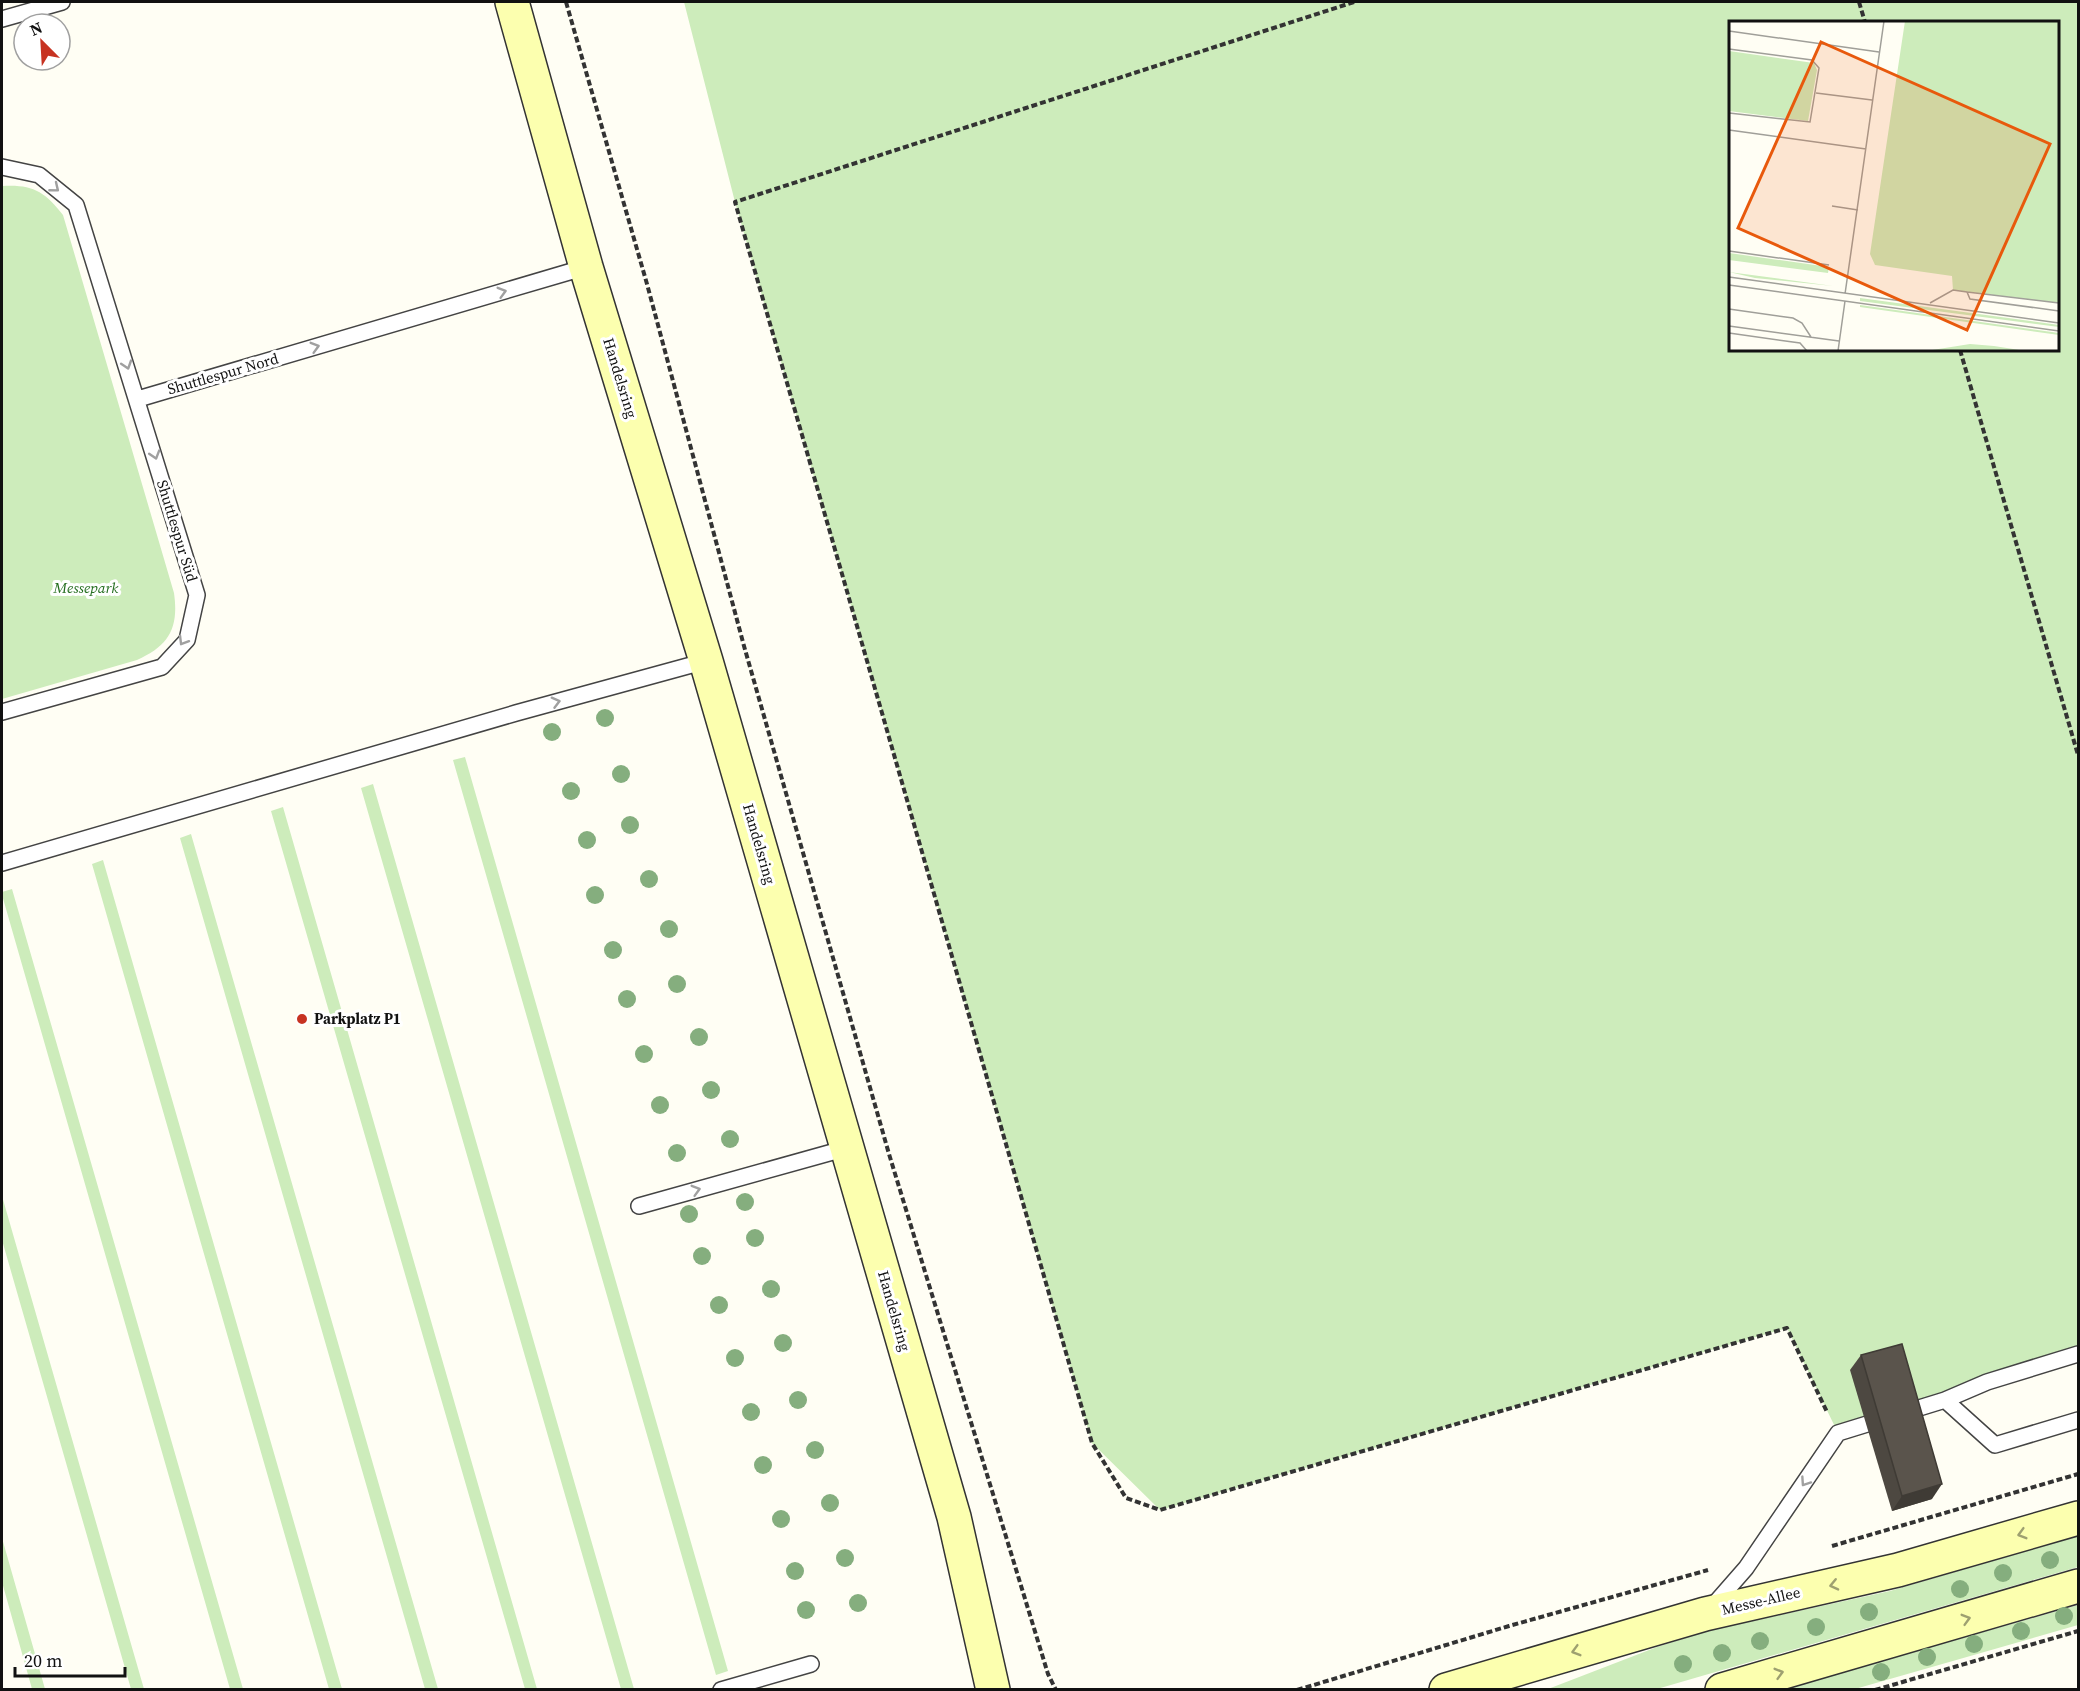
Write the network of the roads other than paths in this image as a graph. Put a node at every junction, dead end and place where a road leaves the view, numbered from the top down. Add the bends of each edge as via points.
1 (62, 2) edge
2 (512, 2) edge
3 (2, 19) edge
4 (2, 167) edge
5 (586, 267) junction
6 (138, 399) junction
7 (706, 661) junction
8 (2, 712) edge
9 (2, 862) edge
10 (847, 1148) junction
11 (639, 1206) dead end
12 (2079, 1354) edge
13 (1945, 1400) junction
14 (2079, 1420) edge
15 (2079, 1518) edge
16 (2079, 1586) edge
17 (1705, 1614) junction
18 (812, 1664) dead end
19 (721, 1689) edge
20 (993, 1689) edge
21 (1446, 1689) edge
22 (1722, 1689) edge

1 - 3 lane
2 - 5 main road, Handelsring
4 -> 6 lane via 39,175 76,205
6 -> 5 lane, Shuttlespur Nord
5 - 7 main road, Handelsring
6 -> 8 lane, Shuttlespur Süd via 197,595 187,640 162,667
9 -> 7 lane
7 - 10 main road, Handelsring
11 -> 10 lane
10 - 20 main road, Handelsring via 954,1517
12 - 13 lane via 1987,1382
13 - 14 lane via 1995,1445
13 -> 17 lane via 1838,1433 1746,1568
15 -> 17 main road, Messe-Allee via 1899,1570
22 -> 16 main road
17 -> 21 main road, Messe-Allee
18 - 19 lane

